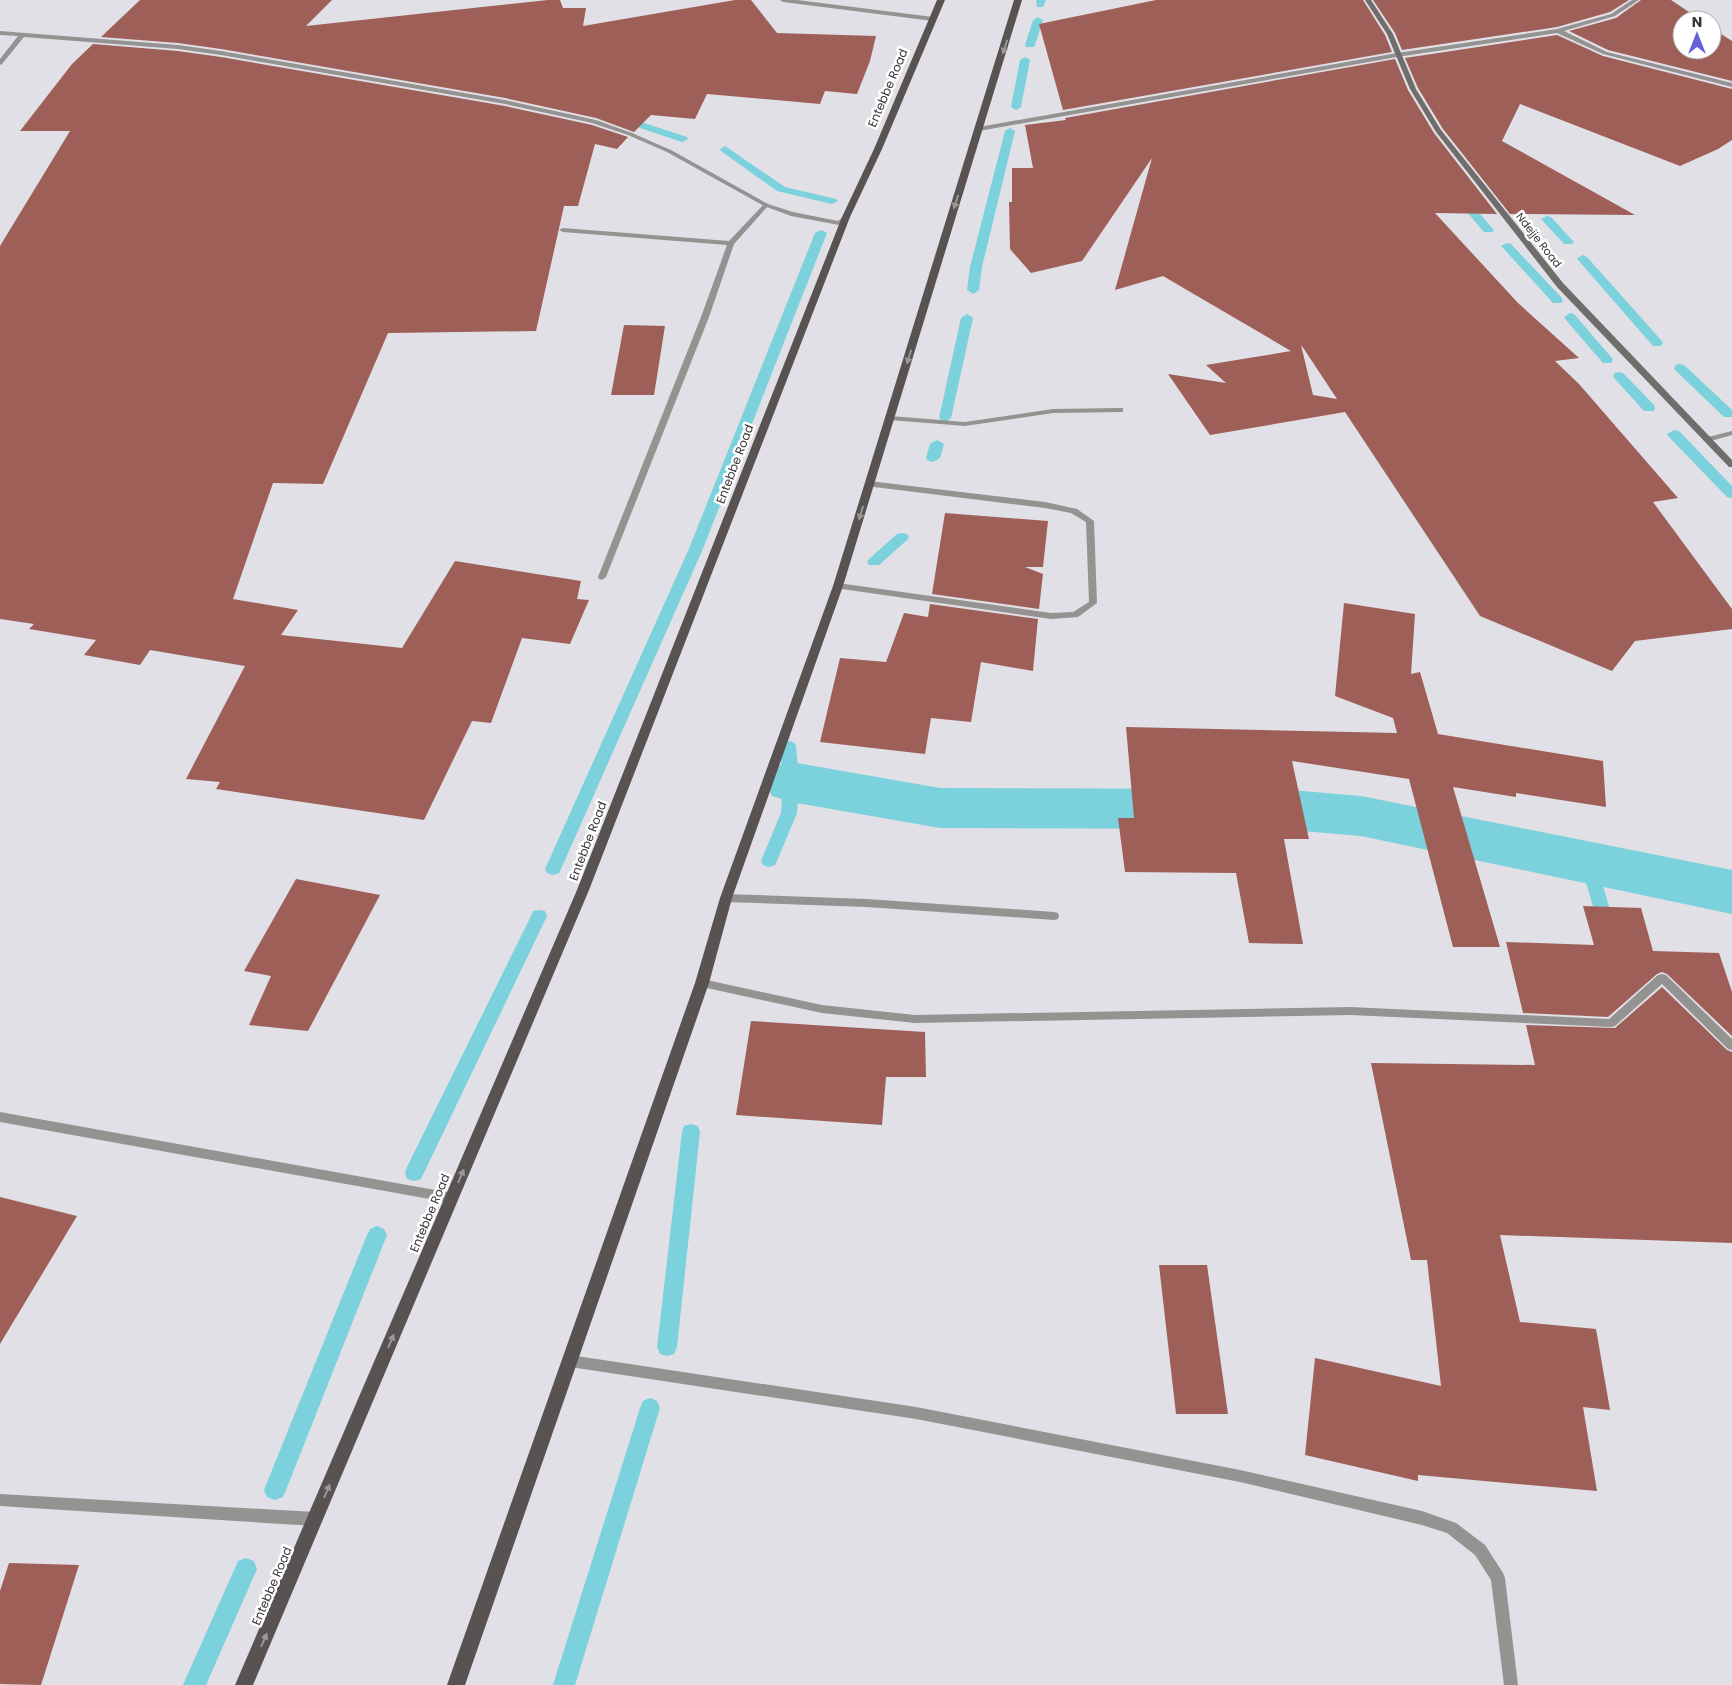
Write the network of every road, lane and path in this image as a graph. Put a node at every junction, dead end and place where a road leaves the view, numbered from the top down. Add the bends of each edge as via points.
1 (784, 0) edge
2 (941, 0) edge
3 (1018, 0) edge
4 (1368, 0) edge
5 (1636, 0) edge
6 (933, 19) junction
7 (1558, 32) junction
8 (0, 33) edge
9 (23, 34) junction
10 (1397, 55) junction
11 (0, 63) edge
12 (1732, 85) edge
13 (979, 129) junction
14 (766, 205) junction
15 (846, 217) junction
16 (563, 230) dead end
17 (731, 243) junction
18 (1120, 410) dead end
19 (890, 418) junction
20 (1732, 433) edge
21 (1707, 440) junction
22 (1732, 465) edge
23 (870, 484) junction
24 (602, 577) dead end
25 (838, 586) junction
26 (726, 898) junction
27 (1054, 916) dead end
28 (702, 982) junction
29 (1732, 1046) edge
30 (0, 1117) edge
31 (452, 1198) junction
32 (570, 1362) junction
33 (0, 1500) edge
34 (315, 1519) junction
35 (244, 1685) edge
36 (456, 1685) edge
37 (1511, 1685) edge

1 - 6 street
2 - 6 main road, Entebbe Road
3 -> 13 main road
4 - 10 street, Ndejje Road via 1390,34
5 - 7 street via 1613,15
6 - 15 main road, Entebbe Road
7 - 10 street
7 - 12 street via 1605,53
8 - 9 street
9 - 11 street
9 - 14 street via 221,53 505,102 594,121 669,151
10 - 13 street
10 - 21 street, Ndejje Road via 1412,89 1438,131 1560,285
13 -> 19 main road
14 - 15 street via 791,214 839,223
14 - 17 street
31 -> 15 main road, Entebbe Road via 584,890
16 - 17 street
17 - 24 street
18 - 19 street via 1053,411 965,424
19 - 23 main road
20 - 21 street
21 - 22 street, Ndejje Road
23 -> 25 main road
23 - 25 street via 1074,511 1090,521 1093,603 1075,615 1051,616
25 - 26 main road
26 - 27 street via 867,903
26 - 28 main road
28 - 29 street via 822,1009 915,1019 1350,1011 1611,1023 1662,978
28 - 32 main road
30 - 31 street
34 -> 31 main road, Entebbe Road
32 - 36 main road
32 - 37 street via 916,1413 1240,1476 1422,1518 1451,1528 1480,1550 1498,1578
33 - 34 street
35 -> 34 main road, Entebbe Road

